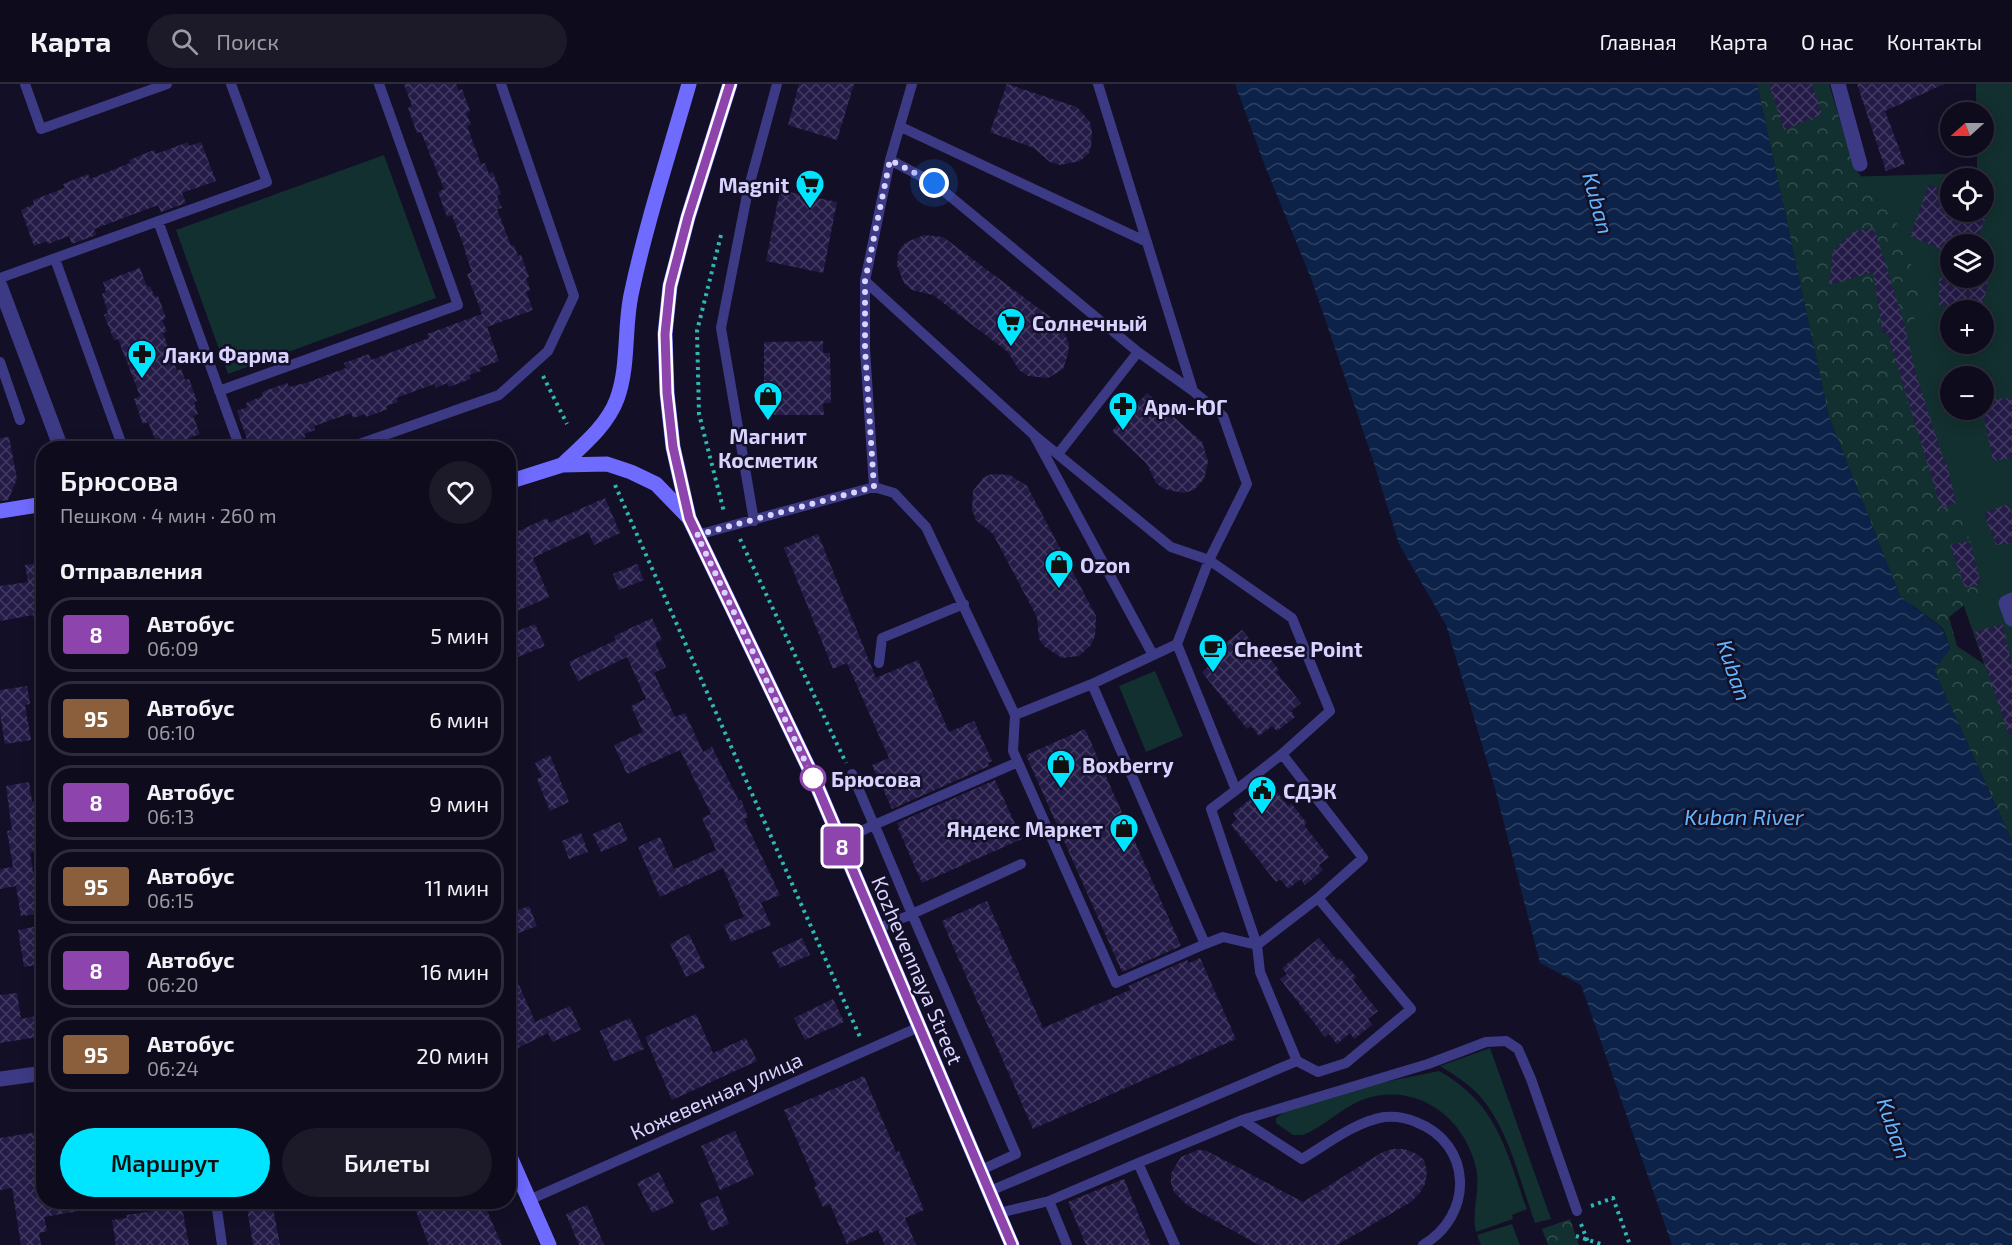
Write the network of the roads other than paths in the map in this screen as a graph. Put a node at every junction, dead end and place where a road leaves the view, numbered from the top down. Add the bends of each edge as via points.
1 (25, 84) edge
2 (167, 84) edge
3 (231, 84) edge
4 (379, 84) edge
5 (501, 84) edge
6 (689, 84) edge
7 (730, 84) edge
8 (777, 84) edge
9 (912, 84) edge
10 (1098, 84) edge
11 (1838, 84) edge
12 (901, 127) junction
13 (890, 160) junction
14 (1860, 164) dead end
15 (158, 221) junction
16 (1147, 242) junction
17 (55, 258) junction
18 (0, 278) edge
19 (865, 281) junction
20 (0, 286) edge
21 (1138, 352) junction
22 (0, 362) edge
23 (219, 391) junction
24 (1193, 391) junction
25 (21, 420) dead end
26 (1034, 435) junction
27 (58, 441) edge
28 (120, 441) edge
29 (237, 441) edge
30 (368, 441) edge
31 (1058, 454) junction
32 (562, 465) junction
33 (516, 479) edge
34 (874, 487) junction
35 (36, 505) edge
36 (0, 511) edge
37 (689, 518) junction
38 (754, 520) junction
39 (697, 535) junction
40 (1209, 560) junction
41 (2009, 601) edge
42 (964, 604) junction
43 (2012, 619) edge
44 (1177, 644) junction
45 (1153, 655) junction
46 (879, 663) dead end
47 (1092, 684) junction
48 (1016, 715) junction
49 (1281, 754) junction
50 (1018, 762) junction
51 (852, 774) road end
52 (1236, 790) junction
53 (874, 825) junction
54 (840, 841) junction
55 (1021, 864) dead end
56 (1318, 898) junction
57 (912, 914) junction
58 (878, 929) junction
59 (1205, 944) junction
60 (1257, 945) junction
61 (919, 1027) junction
62 (1297, 1061) junction
63 (36, 1074) edge
64 (0, 1079) edge
65 (1242, 1120) junction
66 (1138, 1163) junction
67 (516, 1170) edge
68 (981, 1170) junction
69 (990, 1191) junction
70 (529, 1200) junction
71 (1049, 1201) junction
72 (217, 1209) edge
73 (1577, 1211) road end
74 (999, 1213) junction
75 (222, 1245) edge
76 (549, 1245) edge
77 (1012, 1245) edge
78 (1066, 1245) edge
79 (1175, 1245) edge
80 (1423, 1245) edge

1 - 2 lane via 41,129
3 - 15 lane via 267,182
4 - 23 lane via 458,305
5 - 30 lane via 574,296 548,351 499,395
6 - 32 main road via 644,236 630,298 624,371 617,399 605,422
7 - 37 main road via 670,286 665,334 673,447
8 - 38 lane via 748,190 721,328
9 - 12 lane
10 - 16 lane
11 - 14 street
12 - 13 lane
12 - 16 lane
13 - 19 lane
13 - 21 lane via 934,183
15 - 17 lane
15 - 23 lane
16 - 24 lane
17 - 18 lane
17 - 28 lane
19 - 26 lane
19 - 34 lane
20 - 27 street
21 - 24 lane
21 - 31 lane
22 - 25 lane
23 - 29 lane
24 - 40 lane via 1223,416 1247,484
26 - 31 lane
26 - 45 lane
31 - 40 lane via 1171,547
32 - 33 main road
32 - 37 main road via 607,464 631,472 656,484
34 - 38 lane
34 - 42 lane via 894,493 926,527
35 - 36 main road
37 - 39 main road, Kozhevennaya Street
38 - 39 lane
39 - 54 main road, Kozhevennaya Street
40 - 44 lane
40 - 49 lane via 1292,618 1330,711
41 - 43 street
42 - 46 lane via 882,638
42 - 48 lane
44 - 45 lane
44 - 52 lane
45 - 47 lane
47 - 48 lane
47 - 59 lane
48 - 50 lane via 1013,751
49 - 52 lane
49 - 56 lane via 1363,858
50 - 53 lane
50 - 59 lane via 1116,983
51 - 53 lane
52 - 60 lane via 1211,809
53 - 54 lane
53 - 57 lane
54 - 58 main road, Kozhevennaya Street
55 - 57 lane
56 - 60 lane
56 - 62 lane via 1411,1009 1346,1063 1318,1072
57 - 58 lane
57 - 68 lane via 1016,1154
58 - 61 main road, Kozhevennaya Street
59 - 60 lane via 1223,938
60 - 62 lane via 1260,972
61 - 68 main road, Kozhevennaya Street
61 - 70 lane, Кожевенная улица
62 - 69 lane
63 - 64 street
65 - 66 lane
65 - 73 lane via 1428,1064 1486,1042 1506,1041 1518,1049 1527,1069
65 - 80 lane via 1302,1159 1364,1123 1386,1117 1408,1118 1429,1126 1456,1161 1461,1183 1457,1205 1447,1225
66 - 71 lane
66 - 79 lane
67 - 70 main road
68 - 69 main road, Kozhevennaya Street
69 - 74 main road, Kozhevennaya Street
70 - 76 main road
71 - 74 lane
71 - 78 lane
72 - 75 lane
74 - 77 main road, Kozhevennaya Street

